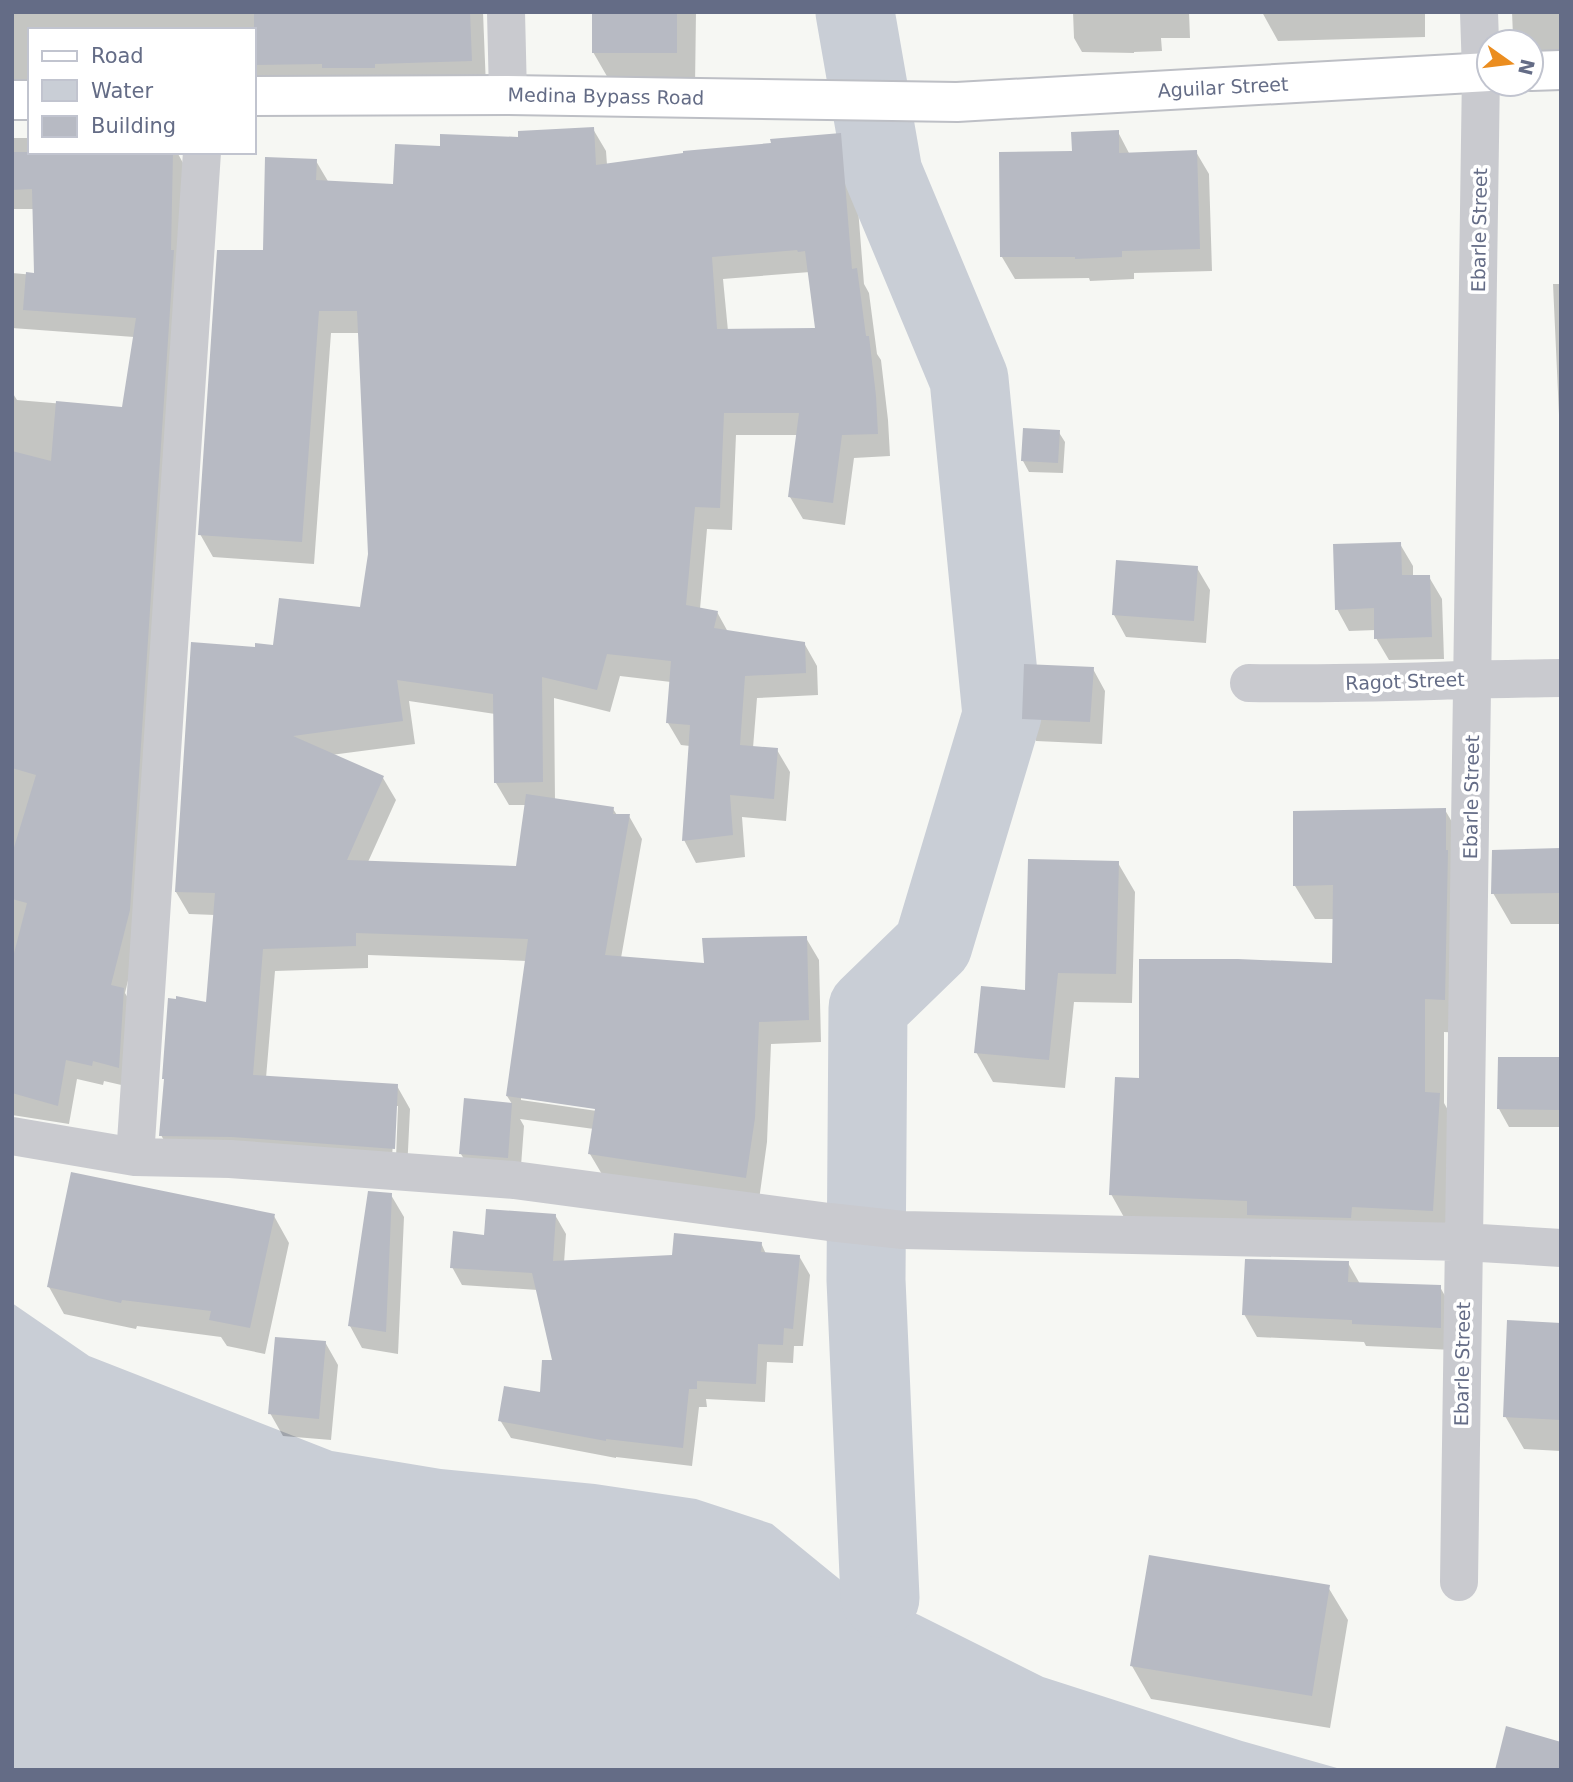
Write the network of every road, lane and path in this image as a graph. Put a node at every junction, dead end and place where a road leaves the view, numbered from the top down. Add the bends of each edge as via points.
1 (506, 12) edge
2 (1475, 73) edge
3 (508, 94) junction
4 (256, 96) edge
5 (1484, 98) edge
6 (957, 102) joint
7 (202, 154) edge
8 (1561, 678) edge
9 (1473, 679) junction
10 (1249, 683) dead end
11 (12, 1136) edge
12 (135, 1157) junction
13 (1464, 1242) junction
14 (1561, 1248) edge
15 (1459, 1582) dead end

1 - 3 street
2 - 6 main road, Aguilar Street
3 - 4 main road, Medina Bypass Road
3 - 6 main road, Medina Bypass Road
5 - 9 street, Ebarle Street
7 - 12 street
8 - 9 street, Ragot Street
9 - 10 street, Ragot Street
9 - 13 street, Ebarle Street
11 - 12 street
12 - 13 street via 230,1159 514,1180 903,1230
13 - 14 street
13 - 15 street, Ebarle Street

